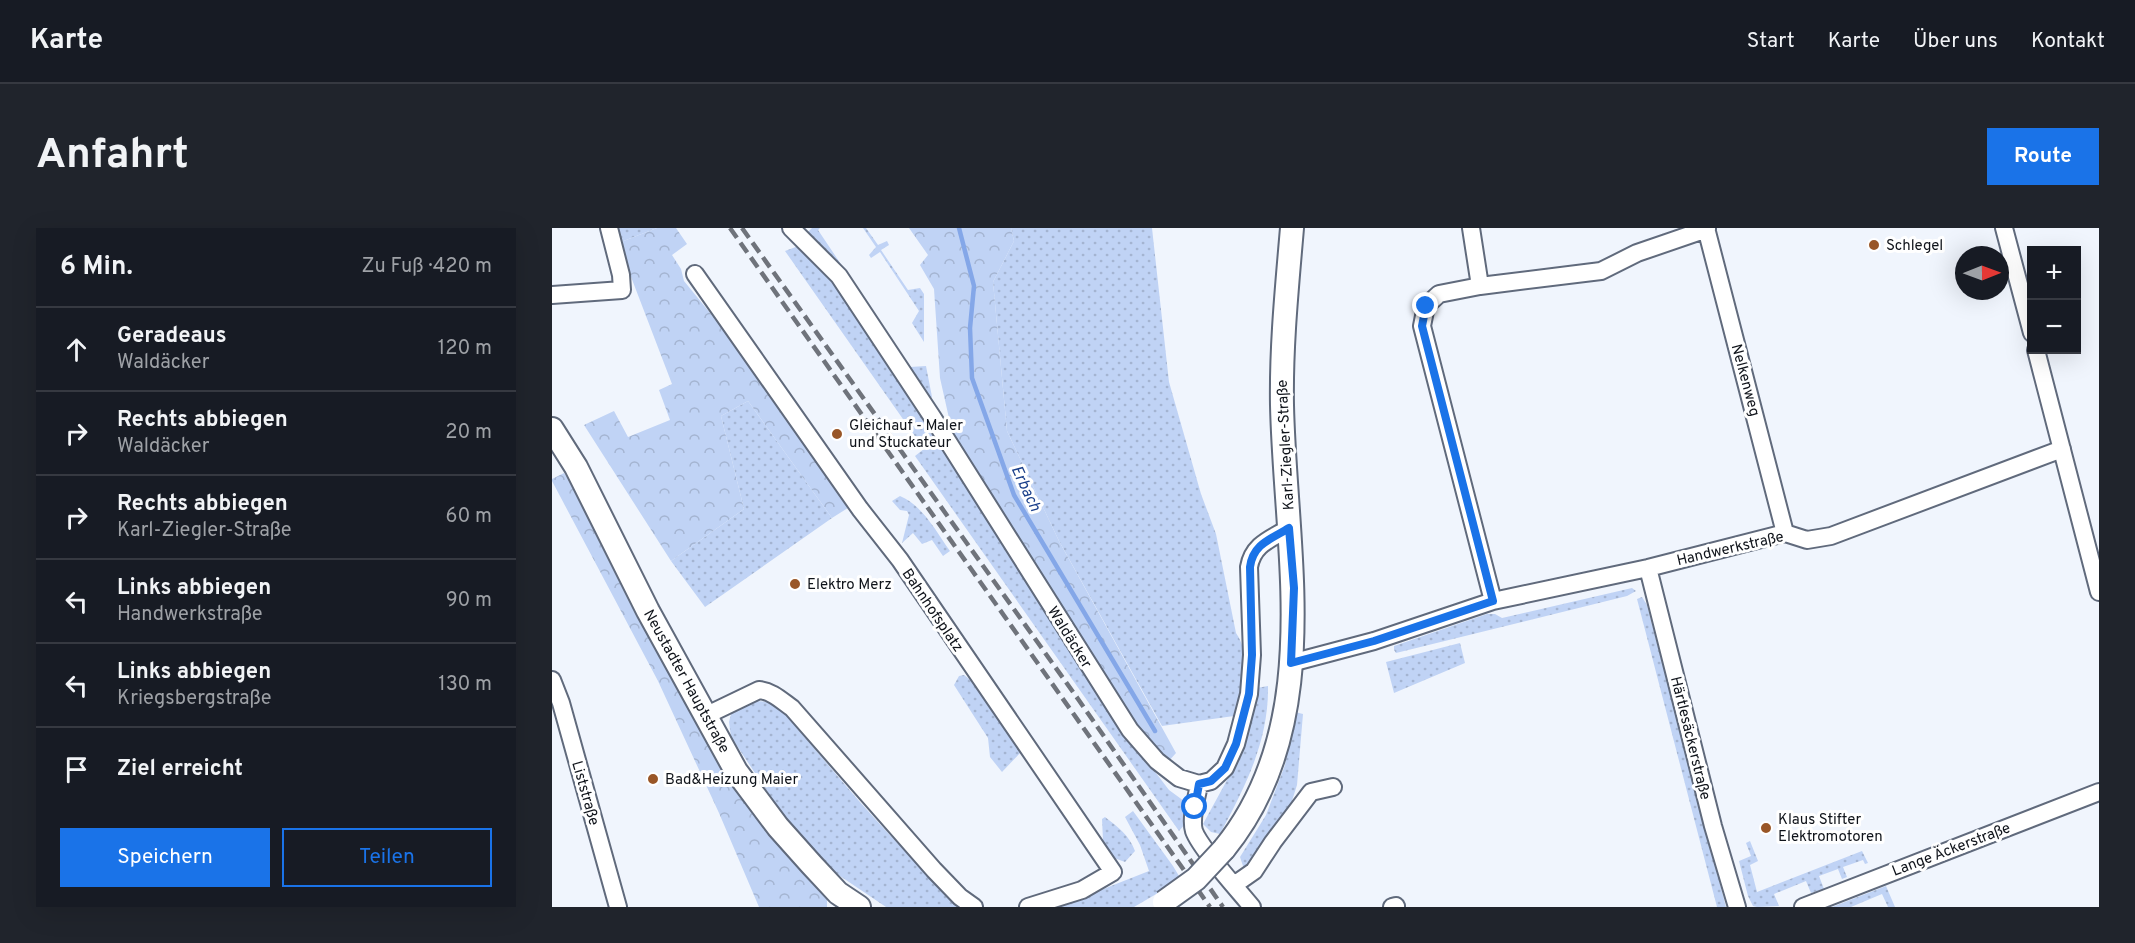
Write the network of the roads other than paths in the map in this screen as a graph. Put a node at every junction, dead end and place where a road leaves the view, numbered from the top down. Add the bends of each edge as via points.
1 (609, 228) edge
2 (791, 228) edge
3 (1292, 228) edge
4 (1471, 228) edge
5 (1706, 228) edge
6 (2004, 228) edge
7 (695, 274) dead end
8 (1480, 286) junction
9 (552, 295) edge
10 (2027, 317) edge
11 (2037, 354) edge
12 (552, 429) edge
13 (2062, 449) junction
14 (1289, 528) junction
15 (1785, 533) junction
16 (1648, 568) junction
17 (2099, 592) edge
18 (1493, 601) junction
19 (1291, 663) junction
20 (552, 680) edge
21 (707, 715) junction
22 (1199, 784) junction
23 (1333, 787) dead end
24 (2099, 792) edge
25 (1234, 885) junction
26 (1161, 905) edge
27 (618, 907) edge
28 (859, 907) edge
29 (975, 907) edge
30 (1028, 907) edge
31 (1252, 907) edge
32 (1737, 907) edge
33 (1803, 907) edge

1 - 9 street via 622,290
2 - 22 street, Waldäcker via 839,276 1130,730 1157,761 1179,777
3 - 14 street, Karl-Ziegler-Straße via 1282,355
4 - 8 street
5 - 8 street via 1637,253 1601,271
5 - 15 street, Nelkenweg
6 - 10 street
7 - 30 street, Bahnhofsplatz via 900,560 1113,872 1082,890
8 - 18 street via 1439,294 1426,306 1422,326
11 - 13 street
12 - 21 street, Neustadter Hauptstraße
13 - 15 street, Handwerkstraße via 1831,536 1807,540
13 - 17 street
14 - 19 street, Karl-Ziegler-Straße via 1294,588
14 - 22 street via 1258,547 1251,556 1249,694 1236,744 1225,768 1211,781
15 - 16 street, Handwerkstraße
16 - 18 street, Handwerkstraße
16 - 32 street, Härtlesäckerstraße
18 - 19 street, Handwerkstraße via 1374,641
19 - 26 street, Karl-Ziegler-Straße, bridge via 1277,745 1251,811 1238,832 1196,879
20 - 27 street, Liststraße
21 - 28 street, Neustadter Hauptstraße via 735,771 778,827 838,893
21 - 29 street via 759,690 774,695 792,708 934,870
22 - 25 street via 1194,832
23 - 25 street via 1311,792 1254,871
24 - 33 street, Lange Äckerstraße
25 - 31 street

